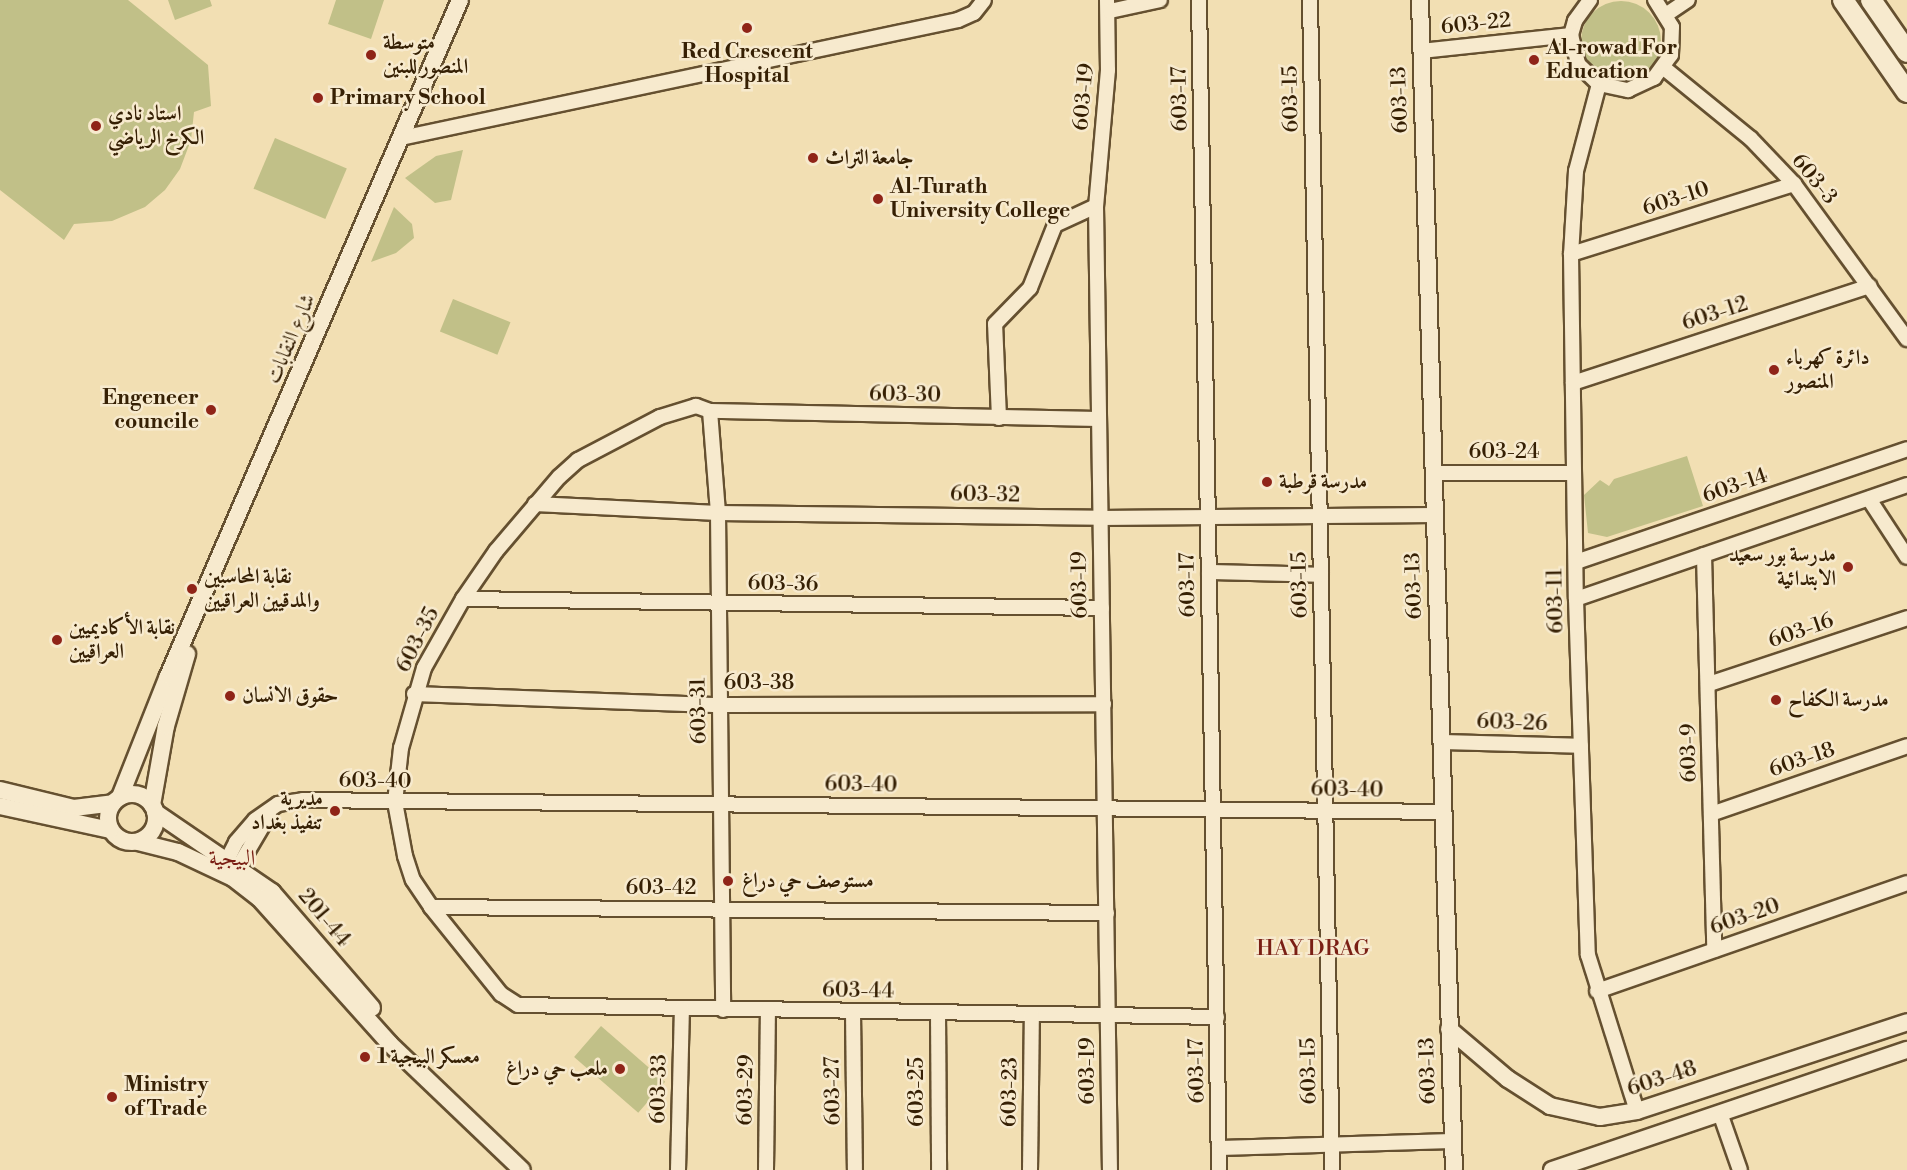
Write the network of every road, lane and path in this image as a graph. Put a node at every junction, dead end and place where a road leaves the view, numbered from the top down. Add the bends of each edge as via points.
1 (448, 0) edge
2 (460, 0) edge
3 (984, 0) edge
4 (1160, 0) edge
5 (1199, 0) edge
6 (1310, 0) edge
7 (1420, 0) edge
8 (1590, 0) edge
9 (1655, 0) edge
10 (1688, 0) edge
11 (1843, 0) edge
12 (1871, 0) edge
13 (1108, 5) edge
14 (1667, 14) junction
15 (1571, 35) junction
16 (1421, 51) junction
17 (1907, 52) edge
18 (1664, 68) junction
19 (1599, 84) junction
20 (1907, 92) edge
21 (401, 138) junction
22 (1794, 184) junction
23 (1096, 206) junction
24 (1571, 254) junction
25 (1870, 286) junction
26 (1907, 337) edge
27 (1573, 382) junction
28 (710, 411) junction
29 (999, 418) junction
30 (1098, 419) junction
31 (1907, 449) edge
32 (1434, 473) junction
33 (1574, 473) junction
34 (1907, 486) edge
35 (1869, 499) junction
36 (535, 504) junction
37 (718, 513) junction
38 (1435, 515) junction
39 (1320, 516) junction
40 (1208, 517) junction
41 (1100, 518) junction
42 (1704, 555) junction
43 (1907, 557) edge
44 (222, 559) junction
45 (1576, 562) junction
46 (1209, 572) junction
47 (1321, 575) junction
48 (463, 599) junction
49 (1576, 599) junction
50 (719, 604) junction
51 (1102, 608) junction
52 (1907, 618) edge
53 (1709, 684) junction
54 (414, 693) junction
55 (1104, 704) junction
56 (720, 705) junction
57 (1441, 742) junction
58 (1581, 746) junction
59 (1907, 746) edge
60 (0, 790) edge
61 (116, 800) junction
62 (395, 802) junction
63 (721, 805) junction
64 (0, 806) edge
65 (153, 808) junction
66 (1106, 809) junction
67 (1213, 810) junction
68 (1325, 811) junction
69 (1443, 812) junction
70 (1711, 814) junction
71 (110, 830) junction
72 (138, 842) junction
73 (229, 869) junction
74 (1907, 883) edge
75 (431, 907) junction
76 (722, 909) junction
77 (1107, 913) junction
78 (1714, 950) junction
79 (1597, 991) junction
80 (501, 994) joint
81 (681, 1009) junction
82 (723, 1010) junction
83 (768, 1010) junction
84 (853, 1012) junction
85 (938, 1013) junction
86 (1032, 1014) junction
87 (1109, 1016) junction
88 (1217, 1017) junction
89 (1907, 1022) edge
90 (1449, 1029) junction
91 (1907, 1050) edge
92 (1671, 1100) junction
93 (1637, 1112) junction
94 (1720, 1113) junction
95 (1680, 1127) junction
96 (1453, 1141) junction
97 (1331, 1145) junction
98 (1219, 1148) junction
99 (522, 1170) edge
100 (678, 1170) edge
101 (766, 1170) edge
102 (855, 1170) edge
103 (939, 1170) edge
104 (1030, 1170) edge
105 (1110, 1170) edge
106 (1220, 1170) edge
107 (1332, 1170) edge
108 (1454, 1170) edge
109 (1552, 1170) edge
110 (1740, 1170) edge

1 - 21 street, شارع النقابات via 399,124
2 - 21 street, شارع النقابات
3 - 21 street via 974,13 958,20
4 - 13 street
5 - 40 street, 603-17
6 - 39 street, 603-15
7 - 16 street, 603-13
8 - 15 street via 1575,21
9 - 14 street
10 - 14 street
11 - 20 main road
12 - 17 main road
13 - 23 street, 603-19
14 - 18 street via 1673,41
15 - 16 street, 603-22
15 - 19 street via 1578,64
16 - 32 street, 603-13
18 - 19 street via 1654,78 1628,90
18 - 22 street, 603-3 via 1751,140
19 - 24 street, 603-11 via 1576,171
21 - 44 street, شارع النقابات
22 - 24 street, 603-10
22 - 25 street, 603-3
23 - 29 street via 1055,225 1030,288 995,324
23 - 30 street, 603-19
24 - 27 street, 603-11
25 - 26 street, 603-3
25 - 27 street, 603-12
27 - 33 street, 603-11
28 - 29 street, 603-30
28 - 36 street, 603-35 via 696,406 681,409 621,436 578,460
28 - 37 street, 603-31
29 - 30 street, 603-30
30 - 41 street, 603-19
31 - 45 street, 603-14
32 - 33 street, 603-24
32 - 38 street, 603-13
33 - 45 street, 603-11
34 - 35 street
35 - 42 street
35 - 43 street
36 - 37 street, 603-32
36 - 48 street, 603-35
37 - 41 street, 603-32
37 - 50 street, 603-31
38 - 39 street, 603-32
38 - 57 street, 603-13
39 - 40 street, 603-32
39 - 47 street, 603-15
40 - 41 street, 603-32
40 - 46 street, 603-17
41 - 51 street, 603-19
42 - 49 street
42 - 53 street, 603-9
44 - 61 street, شارع النقابات
44 - 65 street, شارع النقابات via 166,726
45 - 49 street, 603-11
46 - 47 street
46 - 67 street, 603-17
47 - 68 street, 603-15
48 - 50 street, 603-36
48 - 54 street, 603-35
49 - 58 street, 603-11
50 - 51 street, 603-36
50 - 56 street, 603-31
51 - 55 street, 603-19
52 - 53 street, 603-16
53 - 70 street, 603-9
54 - 56 street, 603-38
54 - 62 street, 603-35 via 401,748
55 - 56 street, 603-38
55 - 66 street, 603-19
56 - 63 street, 603-31
57 - 58 street, 603-26
57 - 69 street, 603-13
58 - 79 street, 603-11 via 1588,955
59 - 70 street, 603-18
60 - 61 street via 74,808
61 - 65 street via 135,794
61 - 71 street via 107,816
62 - 63 street, 603-40
62 - 73 street, 603-40 via 303,800 278,804
62 - 75 street, 603-35 via 408,867
63 - 66 street, 603-40
63 - 76 street, 603-31
64 - 71 street
65 - 72 street via 153,831
65 - 73 street, 201-44
66 - 67 street, 603-40
66 - 77 street, 603-19
67 - 68 street, 603-40
67 - 88 street, 603-17
68 - 69 street, 603-40
68 - 97 street, 603-15
69 - 90 street, 603-13
70 - 78 street, 603-9
71 - 72 street via 121,840
72 - 73 street, 201-44
73 - 99 street, 201-44 via 278,899 434,1082
74 - 78 street, 603-20
75 - 76 street, 603-42
75 - 80 street, 603-35
76 - 77 street, 603-42
76 - 82 street, 603-31
77 - 87 street, 603-19
78 - 79 street, 603-20
79 - 93 street, 603-11
80 - 81 street, 603-44 via 518,1005 530,1006
81 - 82 street, 603-44
81 - 100 street, 603-33
82 - 83 street, 603-44
83 - 84 street, 603-44
83 - 101 street, 603-29
84 - 85 street, 603-44
84 - 102 street, 603-27
85 - 86 street, 603-44
85 - 103 street, 603-25
86 - 87 street, 603-44
86 - 104 street, 603-23
87 - 88 street, 603-44
87 - 105 street, 603-19
88 - 98 street, 603-17
89 - 92 street, 603-48
90 - 93 street, 603-48 via 1508,1079 1550,1106 1599,1117
90 - 96 street, 603-13
91 - 94 street
92 - 93 street, 603-48
92 - 95 street
94 - 95 street
94 - 110 street
95 - 109 street
96 - 97 street
96 - 108 street, 603-13
97 - 98 street
97 - 107 street, 603-15
98 - 106 street, 603-17

